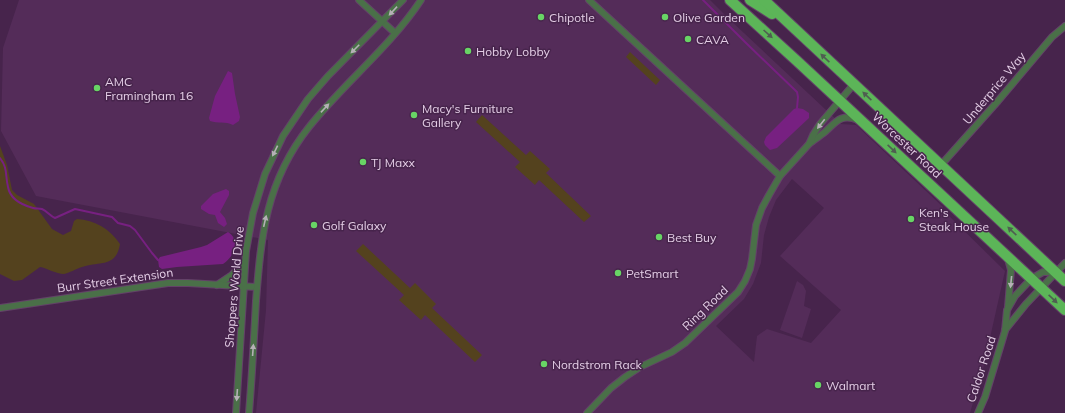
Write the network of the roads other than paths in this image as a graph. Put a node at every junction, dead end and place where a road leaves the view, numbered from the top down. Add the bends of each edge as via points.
1 (359, 0) edge
2 (403, 0) edge
3 (421, 0) edge
4 (425, 0) edge
5 (589, 0) edge
6 (730, 0) edge
7 (750, 0) edge
8 (764, 0) edge
9 (409, 17) junction
10 (383, 22) junction
11 (1065, 26) edge
12 (794, 28) junction
13 (395, 33) junction
14 (854, 84) junction
15 (840, 100) junction
16 (865, 124) junction
17 (809, 144) junction
18 (941, 165) junction
19 (780, 176) junction
20 (1006, 254) junction
21 (245, 260) junction
22 (1065, 263) edge
23 (1056, 272) junction
24 (1031, 278) junction
25 (1065, 281) edge
26 (217, 285) junction
27 (244, 287) junction
28 (257, 288) junction
29 (1041, 288) junction
30 (0, 308) edge
31 (1007, 310) junction
32 (1065, 310) edge
33 (1004, 331) junction
34 (236, 413) edge
35 (249, 413) edge
36 (587, 413) edge
37 (978, 413) edge

1 - 10 street
2 -> 10 street, Shoppers World Drive
3 - 9 street, Shoppers World Drive
4 - 9 street, Shoppers World Drive
5 - 19 street
6 -> 15 highway, Worcester Road
7 - 12 highway
8 - 12 highway, Worcester Road
9 - 13 street, Shoppers World Drive
10 - 13 street
10 -> 21 street, Shoppers World Drive via 318,87 285,132 260,189
11 - 18 street, Underprice Way via 1052,37
14 -> 12 highway, Worcester Road
28 -> 13 street, Shoppers World Drive via 266,216 275,185 289,156 319,114
14 - 15 street, Ring Road
18 -> 14 highway, Worcester Road
15 - 16 highway, Worcester Road
15 -> 17 street, Ring Road via 818,127
16 - 17 street via 851,118 840,119
16 -> 20 highway, Worcester Road
17 - 19 street, Ring Road
23 -> 18 highway, Worcester Road
19 - 36 street, Ring Road via 760,212 750,269 735,296 685,343 625,377
20 - 24 highway, Worcester Road
20 -> 31 street via 1011,270
21 - 26 street via 232,275
21 - 27 street, Shoppers World Drive
22 - 23 street
23 - 24 street via 1043,272
23 - 25 highway, Worcester Road
23 - 29 street, Caldor Road
24 - 29 highway, Worcester Road
24 - 31 street, Caldor Road
26 - 27 street, Burr Street Extension
26 - 30 street, Burr Street Extension via 163,283
27 - 28 street, Burr Street Extension
27 -> 34 street, Shoppers World Drive
35 -> 28 street, Shoppers World Drive
29 -> 32 highway, Worcester Road
29 - 33 street, Caldor Road
31 - 33 street, Caldor Road
33 - 37 street, Caldor Road

